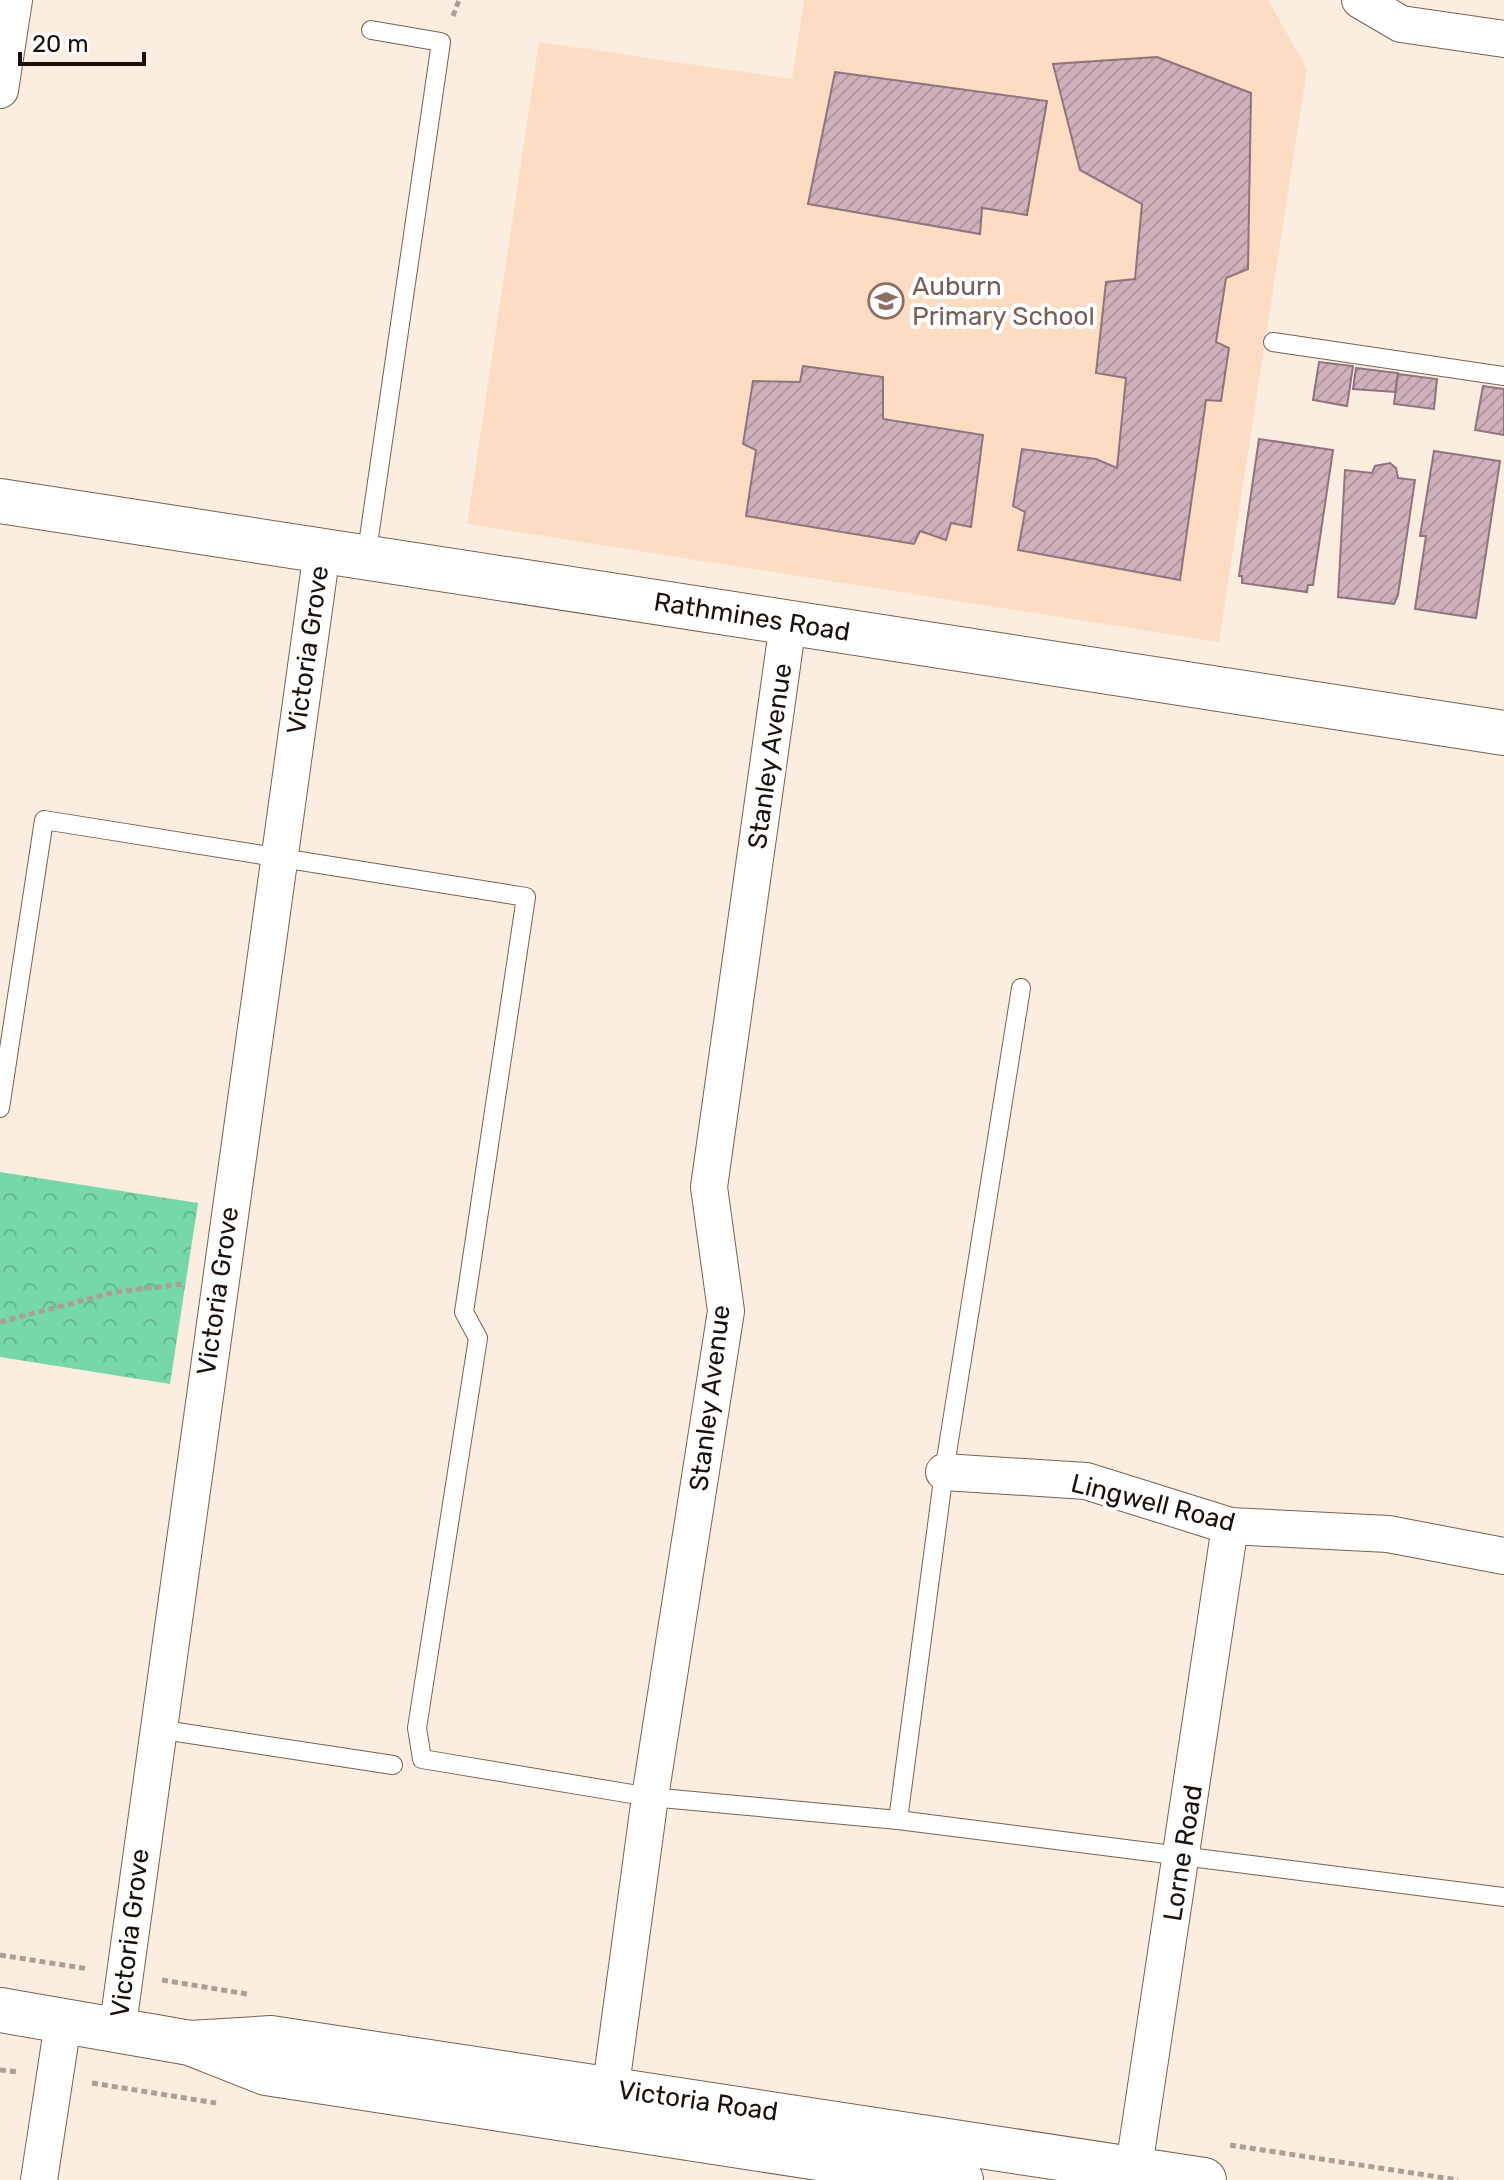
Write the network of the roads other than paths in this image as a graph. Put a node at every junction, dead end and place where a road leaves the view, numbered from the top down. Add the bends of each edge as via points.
1 (14, 0) edge
2 (1360, 0) edge
3 (371, 30) dead end
4 (1504, 39) edge
5 (0, 90) edge
6 (1273, 342) dead end
7 (1504, 376) edge
8 (0, 501) edge
9 (322, 551) junction
10 (366, 558) junction
11 (788, 623) junction
12 (1504, 733) edge
13 (279, 858) junction
14 (1021, 988) dead end
15 (0, 1108) edge
16 (944, 1472) junction
17 (1230, 1526) junction
18 (1504, 1556) edge
19 (157, 1729) junction
20 (393, 1765) dead end
21 (650, 1797) junction
22 (898, 1820) junction
23 (1182, 1858) junction
24 (1504, 1897) edge
25 (6, 2014) edge
26 (63, 2023) junction
27 (117, 2032) junction
28 (608, 2107) junction
29 (1133, 2175) edge
30 (39, 2180) edge
31 (961, 2180) edge
32 (1204, 2180) edge

1 - 5 street
2 - 4 street via 1401,24
3 - 10 lane via 441,42
6 - 7 lane
8 - 9 street, Rathmines Road
9 - 10 street, Rathmines Road
9 - 13 street, Victoria Grove
10 - 11 street, Rathmines Road
11 - 12 street, Rathmines Road
11 - 21 street, Stanley Avenue via 709,1187 726,1311
13 - 15 lane via 44,820
13 - 19 street, Victoria Grove
13 - 21 lane via 526,897 464,1312 478,1338 417,1728 422,1759
14 - 16 lane
16 - 17 street, Lingwell Road via 1086,1481
16 - 22 lane
17 - 18 street, Lingwell Road via 1388,1534
17 - 23 street, Lorne Road
19 - 20 lane
19 - 27 street, Victoria Grove
21 - 22 lane
21 - 28 street, Stanley Avenue
22 - 23 lane
23 - 24 lane
23 - 29 street, Lorne Road
25 - 26 street, Victoria Road
26 - 27 street, Victoria Road
26 - 30 street
27 - 28 street, Victoria Road via 190,2043 266,2073
28 - 29 street, Victoria Road
28 - 31 street, Victoria Road
29 - 32 street, Victoria Road

